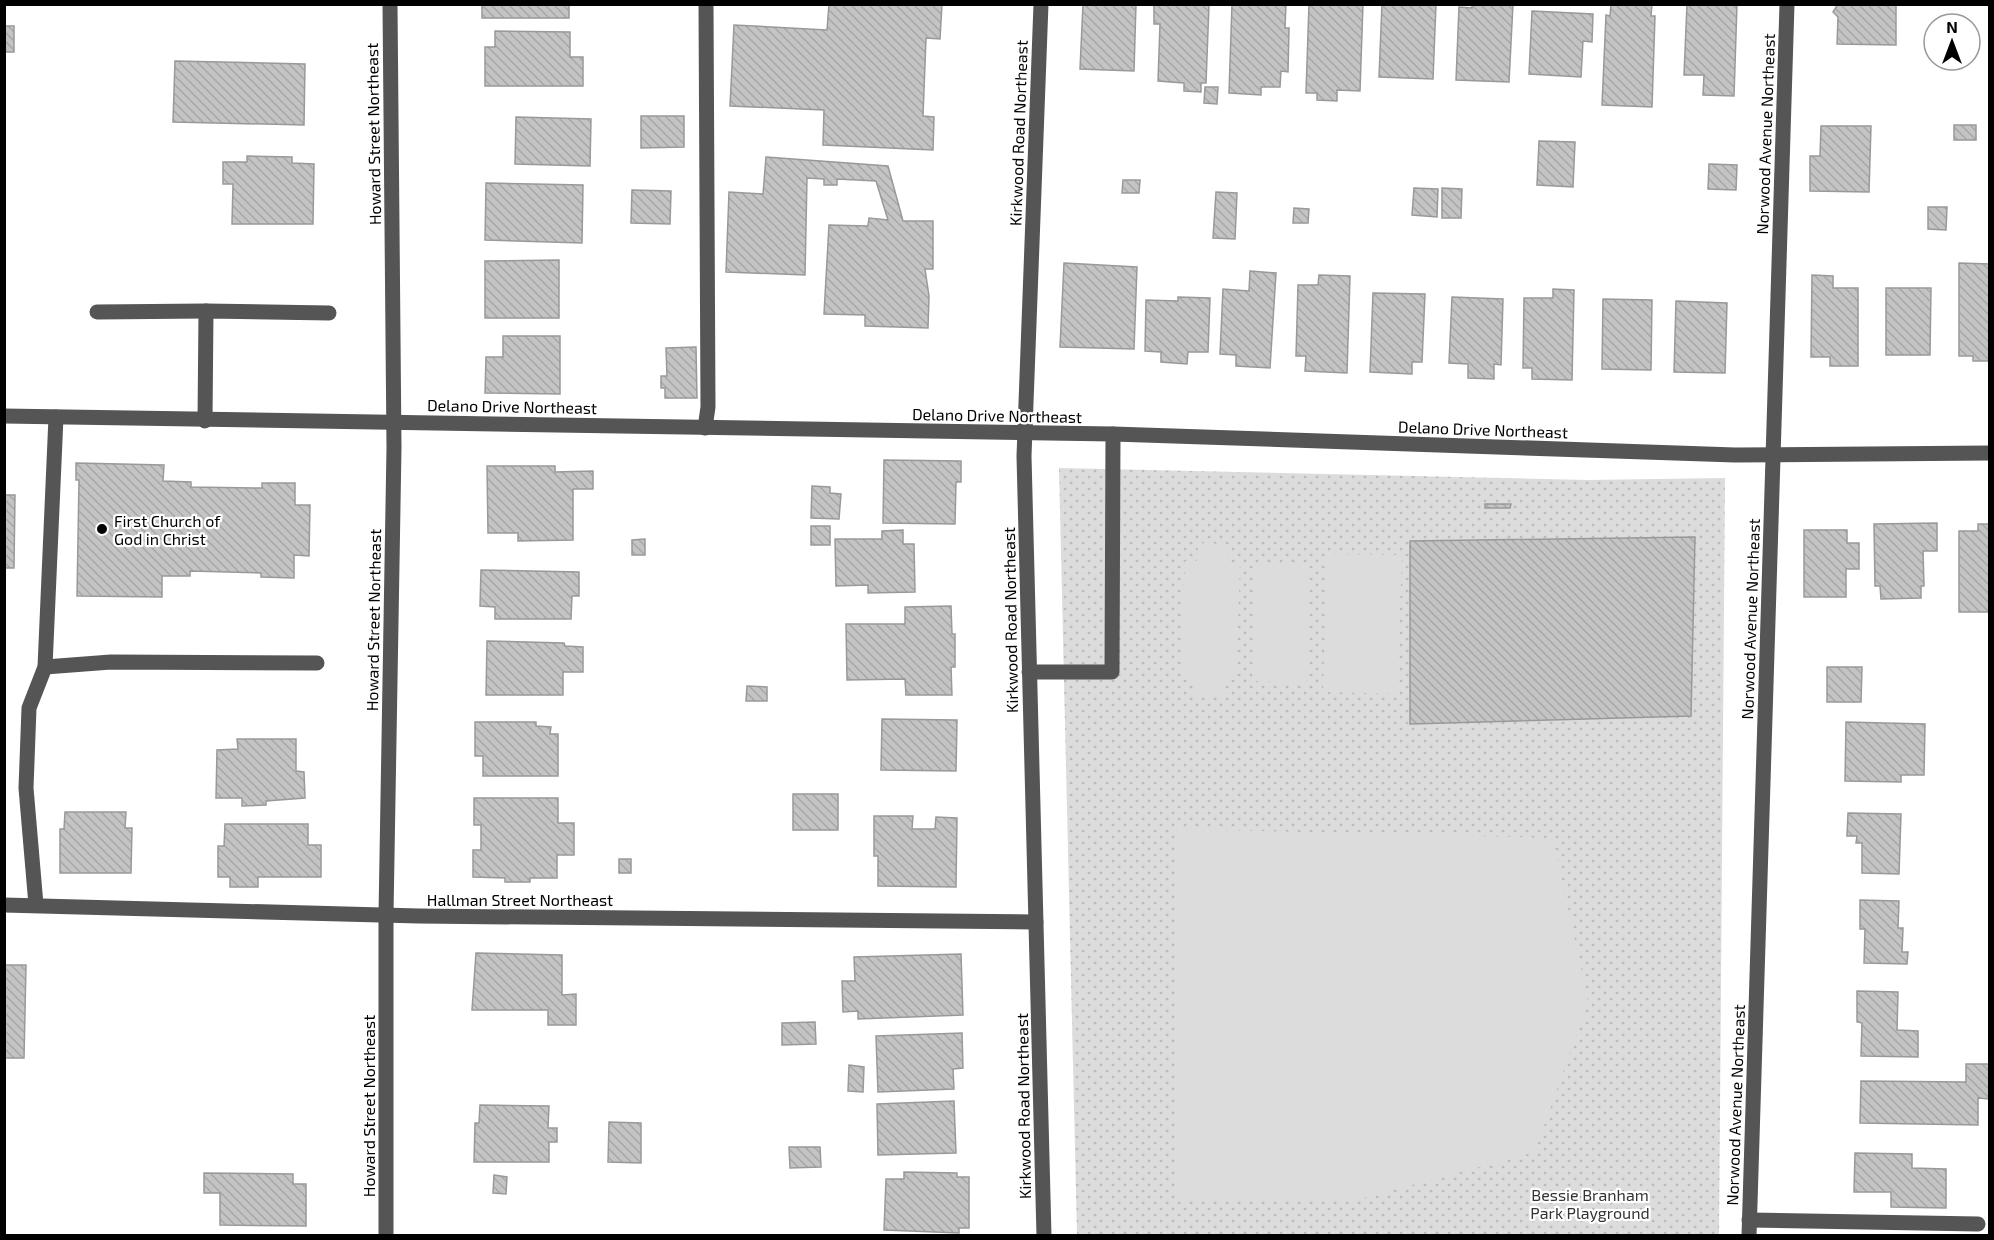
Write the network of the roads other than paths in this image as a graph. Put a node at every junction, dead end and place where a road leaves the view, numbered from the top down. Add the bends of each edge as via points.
1 (390, 4) edge
2 (706, 4) edge
3 (1041, 4) edge
4 (1787, 4) edge
5 (206, 311) junction
6 (97, 312) dead end
7 (329, 313) dead end
8 (4, 416) edge
9 (56, 417) junction
10 (205, 421) junction
11 (394, 421) junction
12 (705, 428) junction
13 (1024, 434) junction
14 (1113, 434) junction
15 (1989, 453) edge
16 (1773, 456) junction
17 (317, 663) dead end
18 (45, 667) junction
19 (1029, 672) junction
20 (4, 905) edge
21 (36, 905) junction
22 (386, 915) junction
23 (1036, 922) junction
24 (1978, 1224) dead end
25 (1749, 1228) edge
26 (386, 1236) edge
27 (1044, 1236) edge

1 - 11 street, Howard Street Northeast
2 - 12 street
3 - 13 street, Kirkwood Road Northeast
4 - 16 street, Norwood Avenue Northeast
5 - 6 street
5 - 7 street
5 - 10 street
8 - 9 street, Delano Drive Northeast
9 - 10 street, Delano Drive Northeast
9 - 18 street
10 - 11 street, Delano Drive Northeast
11 - 12 street, Delano Drive Northeast
11 - 22 street, Howard Street Northeast
12 - 13 street, Delano Drive Northeast
13 - 14 street, Delano Drive Northeast
13 - 19 street, Kirkwood Road Northeast
14 - 16 street, Delano Drive Northeast
14 - 19 street via 1112,672
15 - 16 street, Delano Drive Northeast
16 - 25 street, Norwood Avenue Northeast
17 - 18 street via 111,662
18 - 21 street via 29,708 26,788
19 - 23 street, Kirkwood Road Northeast
20 - 21 street, Hallman Street Northeast
21 - 22 street, Hallman Street Northeast
22 - 23 street, Hallman Street Northeast
22 - 26 street, Howard Street Northeast
23 - 27 street, Kirkwood Road Northeast
24 - 25 street

